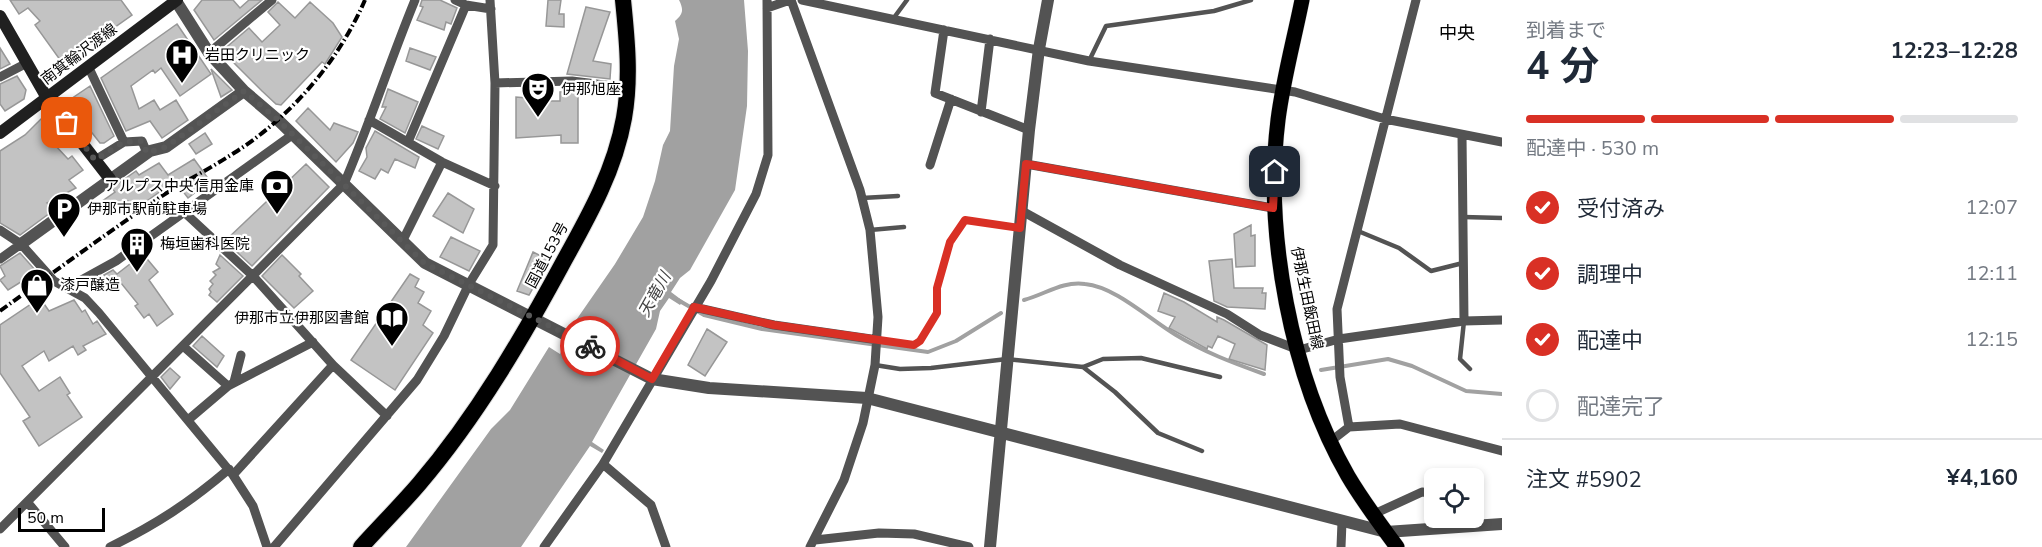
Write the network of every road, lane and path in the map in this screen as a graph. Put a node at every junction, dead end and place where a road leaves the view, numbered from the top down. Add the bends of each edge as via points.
1 (176, 0) edge
2 (272, 0) edge
3 (415, 0) edge
4 (455, 0) edge
5 (623, 0) edge
6 (790, 0) edge
7 (802, 0) edge
8 (907, 0) edge
9 (1048, 0) edge
10 (1251, 0) edge
11 (1302, 0) edge
12 (1416, 0) edge
13 (491, 4) edge
14 (767, 4) edge
15 (466, 5) junction
16 (0, 16) edge
17 (892, 19) junction
18 (944, 30) junction
19 (990, 39) junction
20 (1039, 50) junction
21 (208, 54) junction
22 (1089, 61) junction
23 (27, 63) junction
24 (88, 66) junction
25 (0, 76) edge
26 (495, 83) junction
27 (628, 88) junction
28 (244, 91) junction
29 (1283, 91) junction
30 (47, 98) junction
31 (951, 99) junction
32 (981, 112) junction
33 (1385, 119) junction
34 (369, 120) junction
35 (1029, 130) junction
36 (0, 133) edge
37 (292, 135) junction
38 (1462, 135) junction
39 (124, 142) junction
40 (408, 142) junction
41 (1502, 142) edge
42 (147, 153) junction
43 (95, 160) junction
44 (442, 162) junction
45 (1026, 164) junction
46 (930, 165) dead end
47 (110, 179) junction
48 (345, 184) junction
49 (495, 186) junction
50 (898, 196) dead end
51 (862, 198) junction
52 (1273, 208) junction
53 (1022, 211) junction
54 (184, 212) junction
55 (1463, 217) junction
56 (1502, 218) edge
57 (904, 227) dead end
58 (1020, 228) junction
59 (0, 230) edge
60 (870, 230) junction
61 (1356, 230) junction
62 (402, 242) junction
63 (21, 244) junction
64 (0, 259) edge
65 (1463, 263) junction
66 (253, 276) junction
67 (469, 284) junction
68 (67, 288) junction
69 (694, 307) junction
70 (538, 319) junction
71 (1502, 320) edge
72 (1464, 321) junction
73 (1339, 339) junction
74 (878, 340) junction
75 (313, 342) junction
76 (183, 346) junction
77 (1299, 350) junction
78 (241, 355) dead end
79 (1007, 359) junction
80 (333, 365) junction
81 (875, 365) junction
82 (1083, 367) junction
83 (1470, 369) dead end
84 (1220, 377) dead end
85 (152, 378) junction
86 (650, 378) junction
87 (231, 384) junction
88 (867, 398) junction
89 (387, 416) junction
90 (188, 420) junction
91 (1348, 427) junction
92 (1001, 433) junction
93 (1331, 441) junction
94 (1202, 451) dead end
95 (1502, 451) edge
96 (603, 464) junction
97 (231, 472) junction
98 (1424, 492) edge
99 (28, 503) junction
100 (1374, 514) junction
101 (1342, 522) junction
102 (1484, 523) edge
103 (1502, 524) edge
104 (1424, 527) edge
105 (0, 529) edge
106 (1386, 532) junction
107 (813, 544) edge
108 (66, 547) edge
109 (111, 547) edge
110 (267, 547) edge
111 (274, 547) edge
112 (361, 547) edge
113 (544, 547) edge
114 (666, 547) edge
115 (969, 547) edge
116 (990, 547) edge
117 (1341, 547) edge
118 (1397, 547) edge

1 - 21 street
1 - 24 main road, 南箕輪沢渡線
2 - 21 street
3 - 34 street
4 - 15 street
5 - 27 highway, 国道153号
6 - 14 street
6 - 51 street
7 - 17 street
8 - 17 lane
9 - 20 street
10 - 22 lane via 1214,11 1106,27
11 - 29 main road, 伊那生田飯田線
12 - 33 street
13 - 15 street
13 - 26 street
14 - 69 street via 769,111 764,175 742,224
15 - 40 street
16 - 23 main road
17 - 18 street
18 - 19 street
18 - 31 street via 935,93
19 - 20 street
19 - 32 street
20 - 22 street
20 - 35 street
21 - 28 street
22 - 29 street
23 - 25 street
23 - 30 main road
24 - 30 main road, 南箕輪沢渡線
24 - 39 street
26 - 27 street via 572,81
26 - 49 street
27 - 70 highway, 国道153号 via 620,140 605,181
28 - 37 street
28 - 42 street via 166,147
29 - 33 street
29 - 52 main road, 伊那生田飯田線
30 - 36 main road, 南箕輪沢渡線
30 - 43 main road
31 - 32 street
31 - 46 street
32 - 35 street
33 - 38 street
33 - 61 street
34 - 40 street
34 - 48 street
35 - 45 street
37 - 48 street
37 - 54 street
38 - 41 street
38 - 55 street
39 - 42 street via 142,141
39 - 43 street
40 - 44 street
42 - 47 street
43 - 47 main road
44 - 49 street
44 - 62 street
45 - 52 street
45 - 53 street
47 - 63 street
48 - 62 street
48 - 66 street
49 - 67 street via 493,245
50 - 51 lane
51 - 60 street
52 - 77 main road, 伊那生田飯田線 via 1278,267
53 - 58 street
53 - 77 street via 1120,265 1227,314 1260,335
54 - 66 street
54 - 68 street via 108,266
55 - 56 lane
55 - 65 street
57 - 60 lane
58 - 74 lane via 965,220 950,242 937,288 937,313 920,341 914,345
58 - 79 street
59 - 63 street
60 - 74 street
61 - 65 lane via 1399,248 1431,270
61 - 73 street via 1337,309
62 - 67 street via 424,263
63 - 64 street
63 - 68 street via 48,276
65 - 72 street
66 - 75 street
66 - 76 street
67 - 70 street
67 - 89 street via 417,380
68 - 85 street via 92,306
69 - 74 street via 774,325
69 - 86 street
70 - 86 street
70 - 112 highway, 国道153号 via 420,482
71 - 72 street
72 - 73 street
72 - 83 lane via 1460,359
73 - 77 street
73 - 91 street
74 - 81 street
75 - 80 street
75 - 87 street
76 - 85 street
76 - 87 street
77 - 93 main road, 伊那生田飯田線
78 - 87 street
79 - 81 lane via 931,368
79 - 82 lane
79 - 92 street
80 - 89 street
80 - 97 street
81 - 88 street
82 - 84 lane via 1103,359 1141,358
82 - 94 lane via 1158,433
85 - 90 street
85 - 99 street
86 - 88 street via 709,388
86 - 96 street
87 - 90 street
88 - 92 street
88 - 107 street via 851,462
89 - 111 street
90 - 97 street
91 - 93 street
91 - 95 street via 1400,424
92 - 101 street
92 - 116 street
93 - 100 main road, 伊那生田飯田線 via 1348,476
96 - 113 street
96 - 114 street via 651,505
97 - 109 street via 156,525
97 - 110 street via 252,506
98 - 100 street
99 - 105 street
99 - 108 street
100 - 106 main road, 伊那生田飯田線
101 - 106 street
101 - 117 street
102 - 103 street
104 - 106 street
106 - 118 main road, 伊那生田飯田線
107 - 115 street via 879,533 914,534

